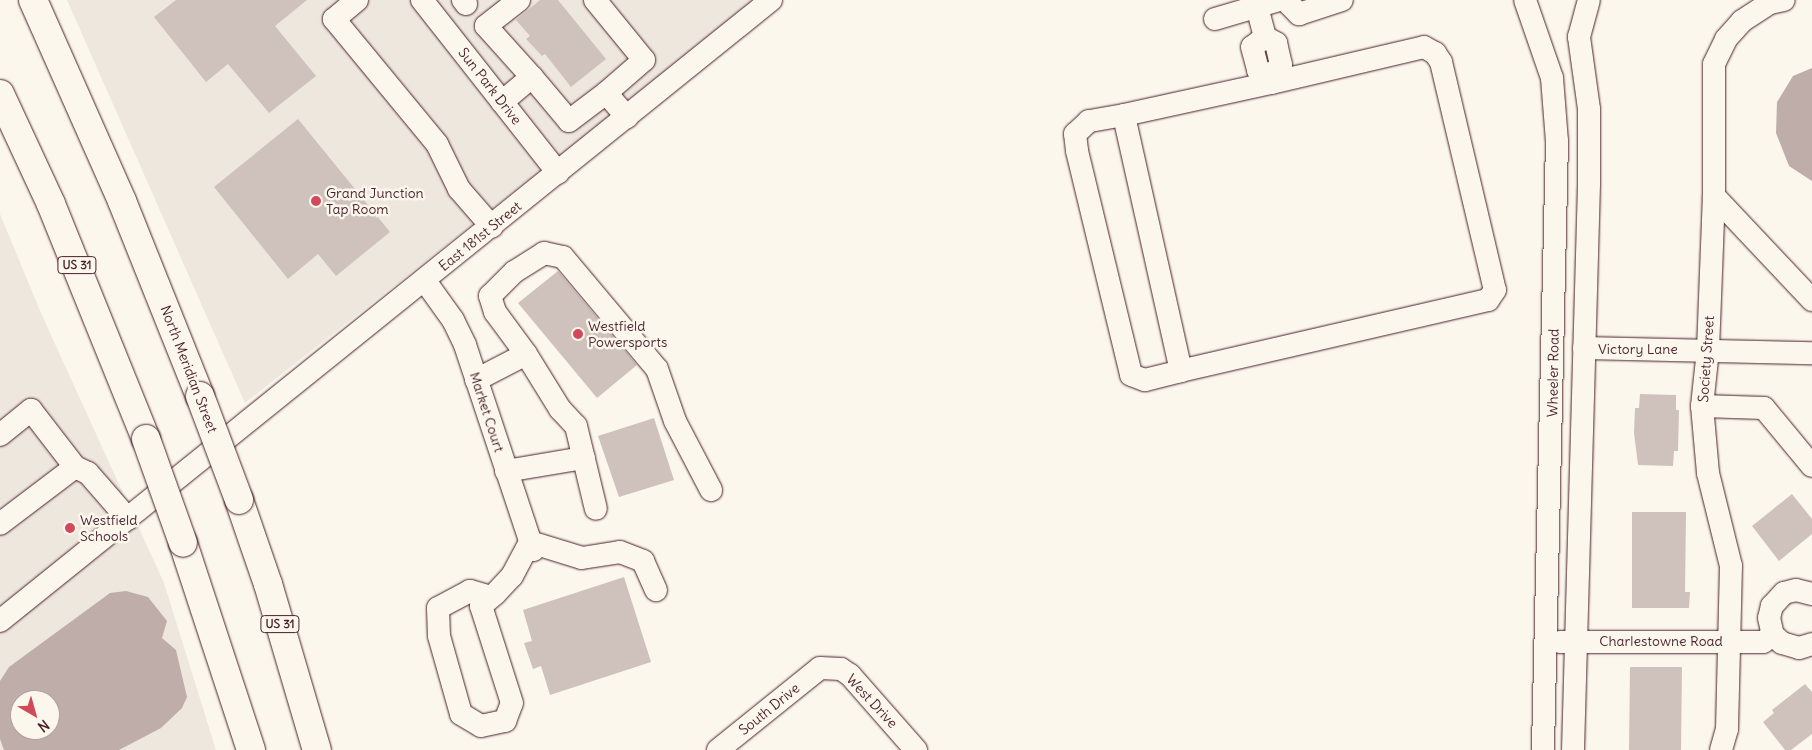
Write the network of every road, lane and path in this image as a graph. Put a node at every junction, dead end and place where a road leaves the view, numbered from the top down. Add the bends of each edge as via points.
1 (33, 0) edge
2 (357, 0) edge
3 (422, 0) edge
4 (519, 0) edge
5 (595, 0) edge
6 (771, 0) edge
7 (1279, 0) edge
8 (1285, 0) edge
9 (1342, 0) edge
10 (1525, 0) edge
11 (1589, 0) edge
12 (1784, 0) edge
13 (1257, 7) junction
14 (1215, 19) dead end
15 (532, 77) junction
16 (1271, 79) junction
17 (606, 93) junction
18 (0, 94) edge
19 (502, 102) junction
20 (1124, 115) junction
21 (627, 117) junction
22 (558, 173) junction
23 (1714, 196) junction
24 (492, 227) junction
25 (425, 281) junction
26 (1812, 300) edge
27 (1584, 348) junction
28 (1708, 350) junction
29 (1812, 353) edge
30 (526, 354) junction
31 (1181, 371) junction
32 (476, 380) junction
33 (1702, 406) junction
34 (0, 435) edge
35 (584, 458) junction
36 (1812, 466) edge
37 (75, 467) junction
38 (506, 471) junction
39 (711, 490) dead end
40 (596, 509) dead end
41 (128, 519) junction
42 (0, 524) edge
43 (531, 546) junction
44 (656, 590) dead end
45 (1812, 594) edge
46 (491, 598) junction
47 (0, 621) edge
48 (1773, 635) junction
49 (1730, 641) junction
50 (1546, 642) junction
51 (1575, 642) junction
52 (1812, 644) edge
53 (820, 668) joint
54 (252, 750) edge
55 (316, 750) edge
56 (718, 750) edge
57 (916, 750) edge
58 (1543, 750) edge
59 (1573, 750) edge
60 (1721, 750) edge

1 - 55 highway, North Meridian Street / US 31, bridge via 122,201 200,396 271,594
2 - 24 street via 334,19 436,144 459,189
3 - 19 street, Sun Park Drive
4 - 15 street via 486,26
5 - 17 street via 644,60
6 - 21 street, East 181st Street
7 - 13 street
8 - 9 street via 1299,14
10 - 50 street, Wheeler Road via 1552,78 1557,141
11 - 27 street via 1579,37 1589,109
12 - 23 street, Society Street via 1770,3 1742,21 1726,39 1714,64
13 - 14 street
13 - 16 street via 1265,37 1252,47 1258,70
15 - 17 street via 569,121
15 - 19 street
16 - 20 street
16 - 31 street via 1424,47 1435,53 1441,62 1495,290 1488,300 1478,304
17 - 21 street
18 - 54 highway, US 31, bridge via 81,273 146,439
19 - 22 street, Sun Park Drive
20 - 31 street
20 - 31 street via 1089,121 1075,134 1077,151 1131,375 1145,380
21 - 22 street, East 181st Street
22 - 24 street, East 181st Street
23 - 26 street
23 - 28 street, Society Street
24 - 25 street, East 181st Street
25 - 32 street, Market Court via 453,320
25 - 41 street, East 181st Street
27 - 28 street, Victory Lane
27 - 51 street
28 - 29 street, Victory Lane
28 - 33 street, Society Street
30 - 32 street
30 - 35 street via 560,409 576,426
30 - 39 street via 495,312 490,296 514,272 544,253 563,257 657,369 675,421
32 - 38 street, Market Court
33 - 36 street via 1764,408
33 - 49 street, Society Street via 1708,473 1731,566
34 - 37 street via 31,410
35 - 38 street
35 - 40 street
37 - 41 street via 86,471
37 - 42 street
38 - 43 street, Market Court
41 - 47 street, East 181st Street
43 - 44 street via 582,558 620,552 643,561
43 - 46 street via 512,576
45 - 48 street via 1790,591 1775,601 1768,618
46 - 46 street via 482,606 512,703 505,721 480,726 461,714 439,636 438,608 470,591
48 - 49 street, Charlestowne Road via 1763,642
48 - 52 street via 1787,646 1799,648
49 - 51 street, Charlestowne Road
49 - 60 street, Society Street via 1727,729
50 - 51 street, Charlestowne Road
50 - 58 street, Wheeler Road
51 - 59 street
53 - 56 street, South Drive
53 - 57 street, West Drive via 841,669 855,679

